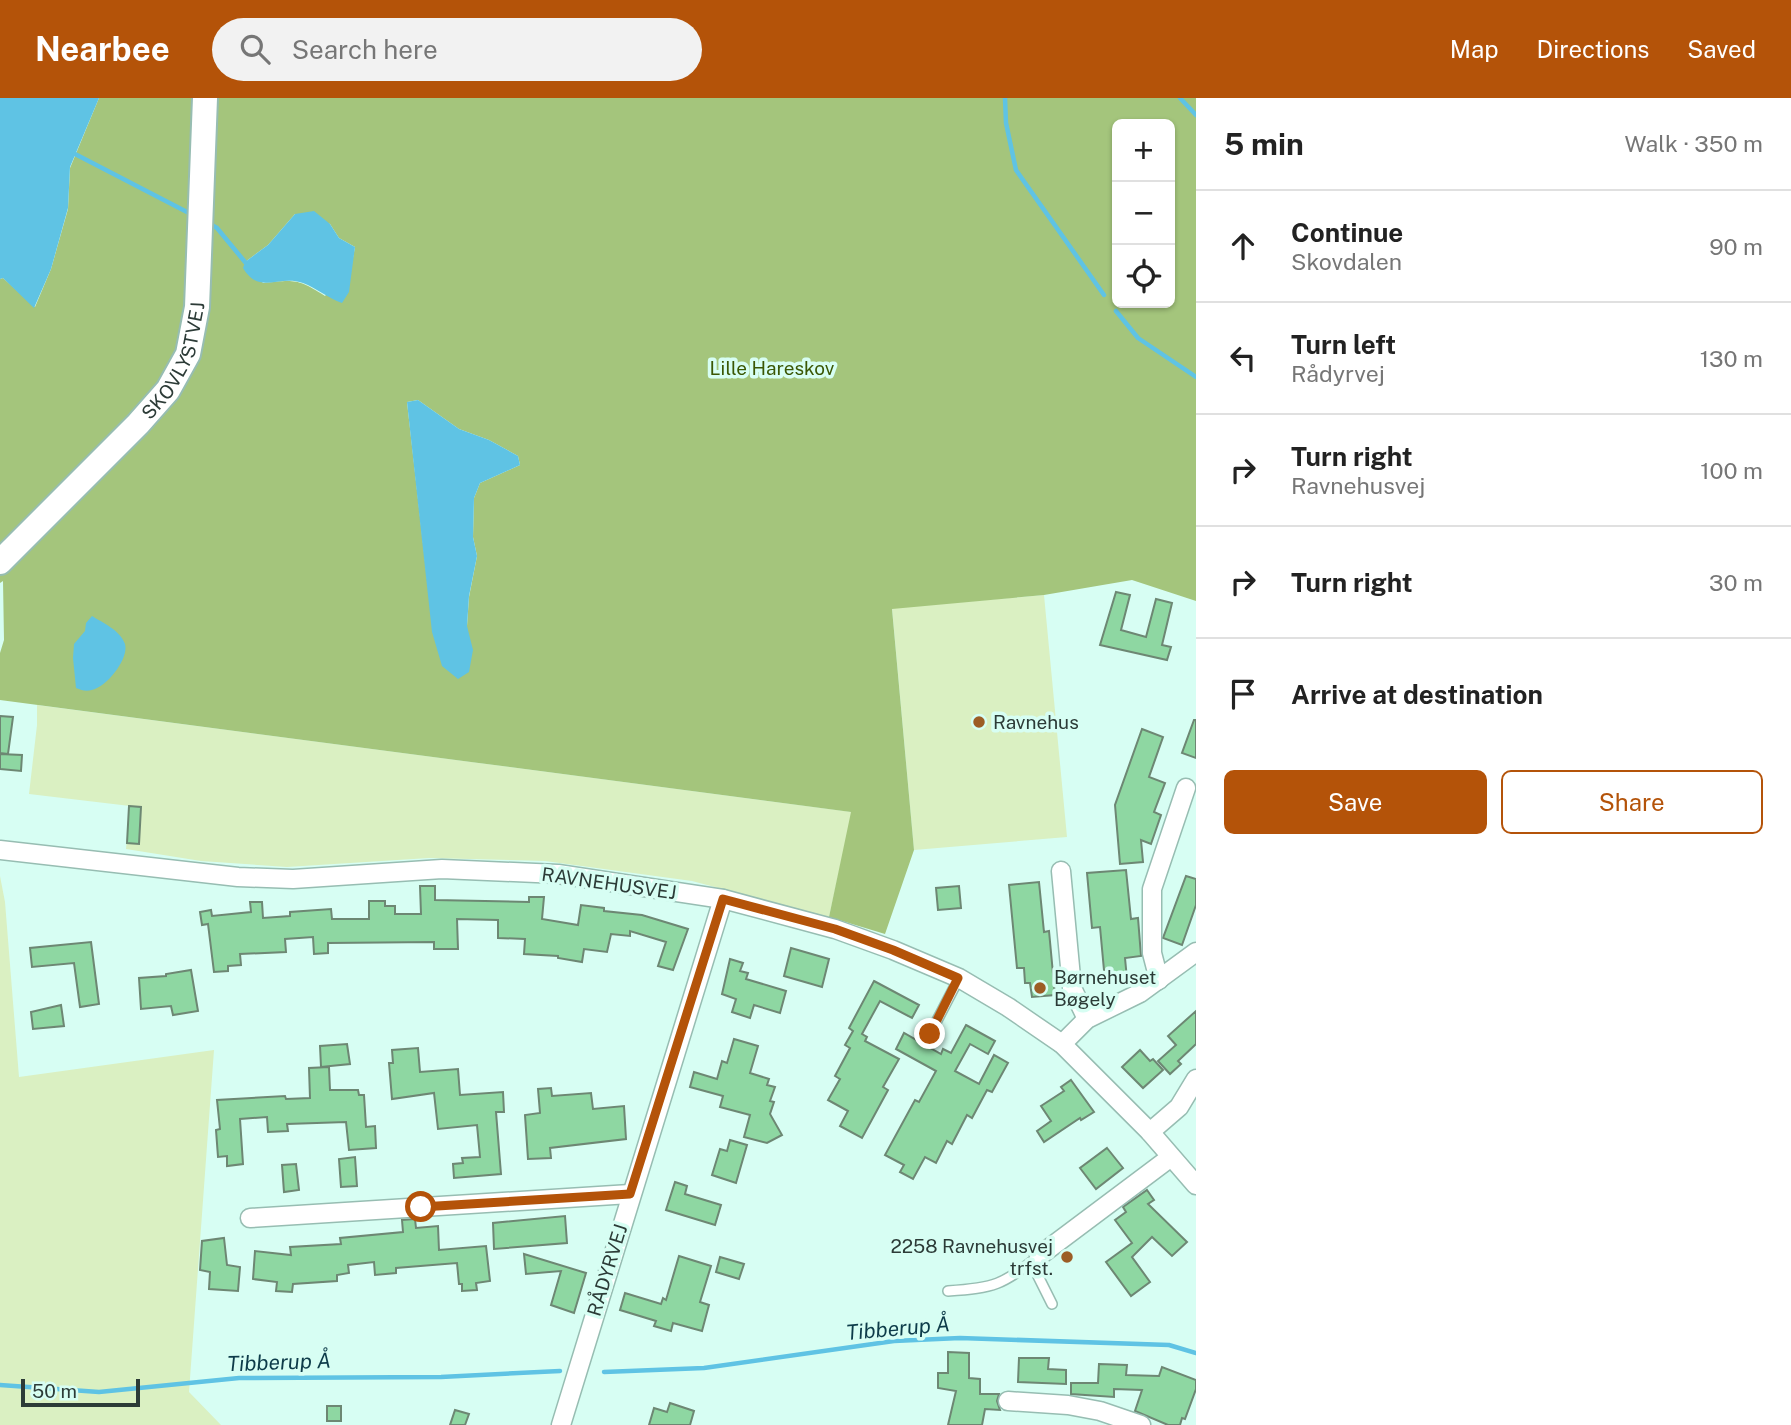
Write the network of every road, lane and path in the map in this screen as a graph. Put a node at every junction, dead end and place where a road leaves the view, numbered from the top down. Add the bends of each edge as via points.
1 (205, 98) edge
2 (0, 562) edge
3 (1186, 788) dead end
4 (0, 850) edge
5 (1061, 871) dead end
6 (723, 899) junction
7 (1196, 952) edge
8 (958, 978) junction
9 (1159, 980) junction
10 (1087, 1019) junction
11 (930, 1034) dead end
12 (1062, 1044) junction
13 (1196, 1079) edge
14 (1150, 1132) junction
15 (1171, 1157) junction
16 (1196, 1185) edge
17 (630, 1194) junction
18 (250, 1218) dead end
19 (1034, 1260) junction
20 (948, 1291) dead end
21 (1052, 1304) dead end
22 (1008, 1401) dead end
23 (561, 1425) edge
24 (1141, 1425) edge

1 - 2 street, SKOVLYSTVEJ via 197,307 188,354 168,390 138,424
3 - 9 street via 1152,889 1152,953
4 - 6 street, RAVNEHUSVEJ via 237,877 293,879 442,869 558,874
5 - 10 street via 1072,988
6 - 8 street, RAVNEHUSVEJ via 835,929
6 - 17 street, RÅDYRVEJ
7 - 9 street
8 - 11 lane
8 - 12 street, RAVNEHUSVEJ
9 - 10 street
10 - 12 street
12 - 14 street, RAVNEHUSVEJ
13 - 14 street via 1179,1107
14 - 15 street, RAVNEHUSVEJ
15 - 16 street, RAVNEHUSVEJ
15 - 19 street
17 - 18 street
17 - 23 street, RÅDYRVEJ
19 - 20 lane via 1012,1279 984,1288
19 - 21 lane
22 - 24 street via 1068,1405

